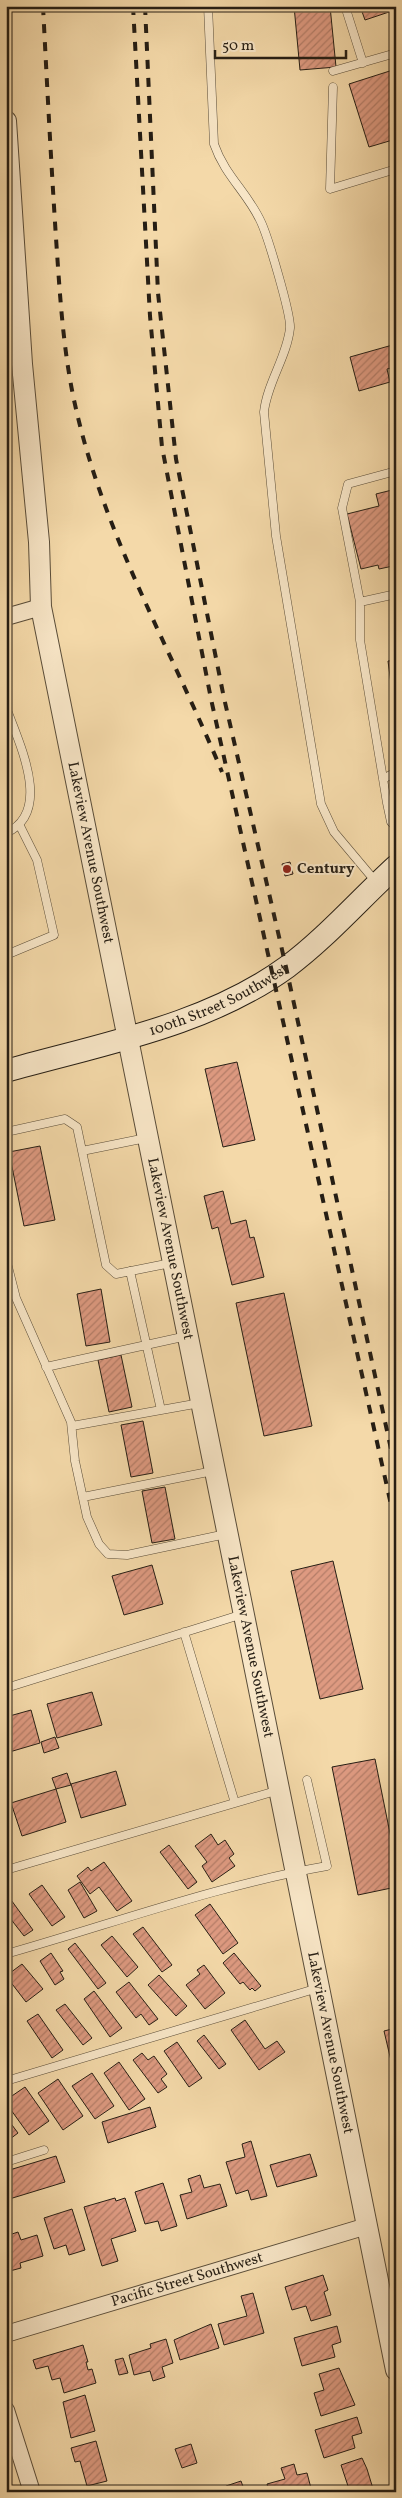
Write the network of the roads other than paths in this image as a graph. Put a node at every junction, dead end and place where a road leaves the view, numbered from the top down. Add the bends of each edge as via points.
1 (208, 6) edge
2 (345, 6) edge
3 (396, 53) edge
4 (363, 62) junction
5 (333, 71) dead end
6 (332, 87) dead end
7 (6, 121) edge
8 (396, 169) edge
9 (396, 471) edge
10 (396, 594) edge
11 (360, 602) junction
12 (41, 607) junction
13 (6, 617) edge
14 (6, 706) edge
15 (396, 772) edge
16 (383, 779) junction
17 (19, 824) junction
18 (396, 827) edge
19 (6, 833) edge
20 (396, 866) edge
21 (377, 883) junction
22 (6, 954) edge
23 (126, 1037) junction
24 (6, 1072) edge
25 (6, 1132) edge
26 (147, 1138) junction
27 (82, 1151) junction
28 (6, 1259) edge
29 (172, 1262) junction
30 (130, 1271) junction
31 (187, 1336) junction
32 (145, 1345) junction
33 (46, 1367) junction
34 (200, 1403) junction
35 (161, 1410) junction
36 (72, 1426) junction
37 (214, 1470) junction
38 (83, 1498) junction
39 (227, 1534) junction
40 (243, 1614) junction
41 (184, 1632) junction
42 (6, 1688) edge
43 (307, 1780) dead end
44 (279, 1790) junction
45 (235, 1803) junction
46 (6, 1870) edge
47 (295, 1872) junction
48 (6, 1954) edge
49 (318, 1988) junction
50 (6, 2080) edge
51 (44, 2150) dead end
52 (6, 2162) edge
53 (367, 2226) junction
54 (6, 2334) edge
55 (396, 2370) edge
56 (6, 2410) edge
57 (32, 2492) edge

1 - 21 lane via 214,144 220,162 261,222 288,311 290,327 286,344 265,398 264,412 276,536 321,804 334,832
2 - 4 lane
3 - 4 lane
4 - 5 lane
6 - 8 lane via 330,189
7 - 12 street, Lakeview Avenue Southwest via 21,355 39,542
9 - 11 lane via 348,484 342,508
10 - 11 lane
11 - 16 lane via 360,640
12 - 13 street
12 - 23 street, Lakeview Avenue Southwest
14 - 17 lane via 31,780 29,811
15 - 16 lane
16 - 18 lane via 391,822
17 - 19 lane
17 - 22 lane via 37,860 54,935
20 - 21 main road, 100th Street Southwest
21 - 23 main road, 100th Street Southwest via 286,967 228,1003
23 - 24 main road, 100th Street Southwest
23 - 26 street, Lakeview Avenue Southwest
25 - 27 lane via 65,1119 77,1127
26 - 27 lane
26 - 29 street, Lakeview Avenue Southwest
27 - 30 lane via 106,1265 116,1274
28 - 33 lane via 16,1298
29 - 30 lane
29 - 31 street, Lakeview Avenue Southwest
30 - 32 lane
31 - 32 lane
31 - 34 street, Lakeview Avenue Southwest
32 - 33 lane
32 - 35 lane
33 - 36 lane
34 - 35 lane
34 - 37 street, Lakeview Avenue Southwest
35 - 36 lane
36 - 38 lane via 74,1461
37 - 38 lane
37 - 39 street, Lakeview Avenue Southwest
38 - 39 lane via 98,1544 108,1554 127,1555
39 - 40 street, Lakeview Avenue Southwest
40 - 41 lane
40 - 44 street, Lakeview Avenue Southwest
41 - 42 lane
41 - 45 lane
43 - 47 lane via 327,1866
44 - 45 lane
44 - 47 street, Lakeview Avenue Southwest
45 - 46 lane
47 - 48 lane
47 - 49 street, Lakeview Avenue Southwest
49 - 50 lane
49 - 53 street, Lakeview Avenue Southwest
51 - 52 lane
53 - 54 street, Pacific Street Southwest
53 - 55 street, Lakeview Avenue Southwest
56 - 57 street

